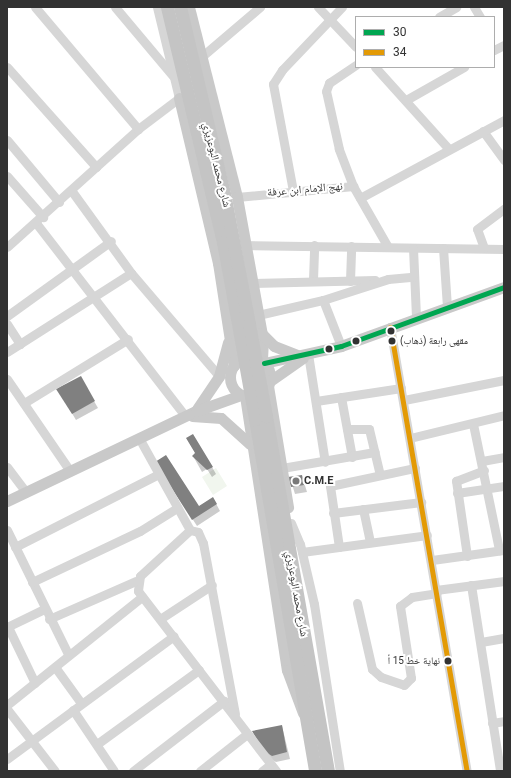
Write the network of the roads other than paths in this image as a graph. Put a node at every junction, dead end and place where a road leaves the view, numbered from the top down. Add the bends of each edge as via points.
1 (35, 7) edge
2 (114, 7) edge
3 (157, 7) edge
4 (167, 7) edge
5 (180, 7) edge
6 (190, 7) edge
7 (318, 7) edge
8 (342, 7) edge
9 (456, 7) edge
10 (474, 7) edge
11 (258, 8) edge
12 (441, 16) edge
13 (479, 16) edge
14 (329, 18) junction
15 (167, 46) junction
16 (355, 46) edge
17 (150, 50) junction
18 (200, 58) junction
19 (355, 66) edge
20 (7, 67) edge
21 (376, 68) edge
22 (460, 68) edge
23 (450, 71) edge
24 (175, 78) junction
25 (179, 98) junction
26 (406, 100) junction
27 (504, 120) edge
28 (138, 129) junction
29 (483, 131) junction
30 (7, 140) edge
31 (448, 148) junction
32 (504, 160) edge
33 (96, 167) junction
34 (7, 176) edge
35 (353, 186) junction
36 (71, 190) junction
37 (293, 191) junction
38 (237, 197) junction
39 (360, 198) junction
40 (60, 202) junction
41 (504, 209) edge
42 (40, 220) junction
43 (111, 241) junction
44 (244, 245) junction
45 (314, 245) junction
46 (352, 246) junction
47 (388, 247) junction
48 (7, 248) edge
49 (413, 248) junction
50 (443, 248) junction
51 (484, 248) junction
52 (504, 249) edge
53 (73, 269) junction
54 (131, 273) junction
55 (413, 277) junction
56 (388, 279) junction
57 (313, 280) junction
58 (350, 281) junction
59 (252, 283) junction
60 (504, 287) edge
61 (95, 298) junction
62 (323, 300) junction
63 (447, 307) junction
64 (7, 316) edge
65 (416, 318) junction
66 (254, 319) junction
67 (7, 324) edge
68 (390, 327) junction
69 (229, 332) junction
70 (261, 333) junction
71 (128, 339) junction
72 (20, 344) junction
73 (341, 346) junction
74 (7, 352) edge
75 (308, 354) junction
76 (263, 362) junction
77 (232, 369) junction
78 (219, 376) junction
79 (7, 379) edge
80 (504, 380) edge
81 (269, 384) junction
82 (401, 388) junction
83 (243, 396) junction
84 (341, 397) junction
85 (404, 400) junction
86 (316, 401) junction
87 (24, 403) junction
88 (200, 409) junction
89 (185, 416) junction
90 (504, 416) edge
91 (261, 418) junction
92 (473, 424) junction
93 (346, 429) junction
94 (139, 438) junction
95 (410, 438) junction
96 (255, 447) junction
97 (375, 452) junction
98 (352, 457) junction
99 (504, 457) edge
100 (325, 462) junction
101 (483, 465) junction
102 (7, 467) edge
103 (282, 468) junction
104 (415, 468) junction
105 (70, 471) junction
106 (157, 475) junction
107 (380, 475) junction
108 (504, 486) edge
109 (488, 488) junction
110 (26, 492) junction
111 (457, 493) junction
112 (7, 501) edge
113 (421, 502) junction
114 (177, 508) junction
115 (363, 509) junction
116 (333, 513) junction
117 (291, 523) junction
118 (7, 530) edge
119 (190, 530) junction
120 (427, 534) junction
121 (370, 542) junction
122 (15, 547) junction
123 (339, 548) junction
124 (501, 550) edge
125 (302, 552) junction
126 (467, 556) junction
127 (432, 560) junction
128 (136, 581) junction
129 (504, 581) edge
130 (32, 582) junction
131 (212, 585) junction
132 (471, 585) junction
133 (437, 591) junction
134 (142, 597) junction
135 (357, 603) dead end
136 (44, 609) junction
137 (49, 619) junction
138 (160, 619) junction
139 (8, 627) edge
140 (174, 636) junction
141 (504, 638) edge
142 (481, 642) junction
143 (68, 654) junction
144 (56, 667) junction
145 (199, 670) junction
146 (35, 683) junction
147 (224, 701) junction
148 (82, 703) junction
149 (7, 705) edge
150 (316, 705) junction
151 (7, 709) edge
152 (73, 710) junction
153 (235, 715) junction
154 (504, 721) edge
155 (492, 723) junction
156 (247, 734) junction
157 (33, 742) junction
158 (97, 744) junction
159 (7, 760) edge
160 (273, 767) edge
161 (55, 771) edge
162 (114, 771) edge
163 (133, 771) edge
164 (200, 771) edge
165 (262, 771) edge
166 (315, 771) edge
167 (328, 771) edge
168 (340, 771) edge
169 (467, 771) edge
170 (500, 771) edge

1 - 28 street
2 - 17 street
3 - 15 street
4 - 91 highway, شارع محمد البوعزيزي, bridge via 223,242 237,318
5 - 66 highway, شارع محمد البوعزيزي
6 - 18 main road
7 - 14 street
8 - 14 street
9 - 12 street
10 - 13 street
11 - 18 street
14 - 16 street
14 - 37 street via 282,70 274,84
15 - 17 street via 160,52
15 - 24 street
17 - 24 street
18 - 38 main road
19 - 35 street, نهج الإمام ابن عرفة via 330,83 326,91 339,149
20 - 33 street
21 - 26 street
22 - 23 street
23 - 26 street
24 - 25 street
25 - 28 street
25 - 69 main road via 218,263
26 - 31 street
27 - 29 street
28 - 33 street
29 - 31 street
29 - 32 street
30 - 40 street
31 - 39 street
33 - 36 street
34 - 42 street
35 - 37 street, نهج الإمام ابن عرفة
35 - 39 street
36 - 40 street
36 - 43 street
37 - 38 street, نهج الإمام ابن عرفة
38 - 44 main road
39 - 47 street
40 - 42 street
41 - 51 street via 477,229
42 - 48 street
42 - 53 street
43 - 53 street
43 - 54 street
44 - 45 street
44 - 59 main road
45 - 46 street
45 - 57 street
46 - 47 street
46 - 58 street
47 - 49 street
49 - 50 street
49 - 55 street
50 - 51 street
50 - 63 street
51 - 52 street
53 - 61 street
53 - 64 street
54 - 61 street
54 - 78 street
55 - 56 street
55 - 65 street
56 - 58 street
56 - 62 street
57 - 58 street
57 - 59 street
59 - 66 main road
60 - 63 main road
61 - 71 street
61 - 72 street
62 - 66 street
62 - 73 street
63 - 65 main road
65 - 68 main road
66 - 70 main road
66 - 91 highway, شارع محمد البوعزيزي, bridge
67 - 72 street
68 - 73 main road
68 - 82 street
69 - 77 main road
69 - 78 main road
70 - 75 main road via 282,351
70 - 76 main road
71 - 87 street
71 - 89 street
72 - 74 street
73 - 75 main road
75 - 76 main road
75 - 81 main road
75 - 86 street
76 - 77 main road via 249,358
76 - 81 main road
77 - 83 main road via 234,388
77 - 88 main road
78 - 88 main road
79 - 87 street
80 - 85 street
81 - 83 main road via 258,395
81 - 103 main road
82 - 84 street
82 - 85 street
83 - 88 main road
83 - 96 main road
84 - 86 street
84 - 93 street
85 - 95 street
86 - 100 street
87 - 105 street
88 - 89 main road
89 - 94 main road
89 - 96 main road via 222,418
90 - 92 street
91 - 96 highway, شارع محمد البوعزيزي
91 - 150 highway, شارع محمد البوعزيزي
92 - 95 street
92 - 101 street
93 - 97 street via 367,427
93 - 98 street
94 - 105 main road
94 - 106 street
95 - 104 street
96 - 166 highway, شارع محمد البوعزيزي
97 - 98 street
97 - 107 street
98 - 100 street
99 - 101 street
100 - 103 street
101 - 109 street
101 - 111 street via 457,479
102 - 110 street
103 - 117 main road
104 - 107 street
104 - 113 street
105 - 110 main road
106 - 114 street
106 - 122 street
107 - 116 street via 330,486
108 - 109 street
109 - 111 street
109 - 124 street
110 - 112 main road
111 - 126 street
113 - 115 street
113 - 120 street
114 - 119 street
114 - 130 street via 140,531
115 - 116 street
115 - 121 street
116 - 123 street
117 - 125 street
117 - 150 main road via 315,670
118 - 122 street
119 - 128 street
119 - 131 street via 197,531 201,538
120 - 121 street
120 - 127 street
121 - 123 street
122 - 130 street
123 - 125 street
124 - 126 street
125 - 168 street via 325,663
126 - 127 street
127 - 133 street
128 - 134 street
128 - 137 street
129 - 132 street
130 - 136 street
131 - 138 street
131 - 153 street
132 - 133 street
132 - 142 street
133 - 135 street via 412,597 400,606 411,678 404,685 381,677 372,669
133 - 169 street
134 - 138 street
134 - 143 street
136 - 137 street
136 - 139 street
137 - 143 street
138 - 140 street
139 - 146 street
140 - 145 street
140 - 148 street
141 - 142 street
142 - 155 street
143 - 144 street
144 - 146 street
144 - 148 street
145 - 147 street
145 - 158 street
146 - 149 street
147 - 153 street
147 - 163 street
148 - 152 street
150 - 167 highway, شارع محمد البوعزيزي
151 - 157 street
152 - 157 street
152 - 158 street
153 - 156 street
154 - 155 street
155 - 170 street
156 - 160 street
156 - 164 street
157 - 159 street
157 - 161 street
158 - 162 street
160 - 165 street

